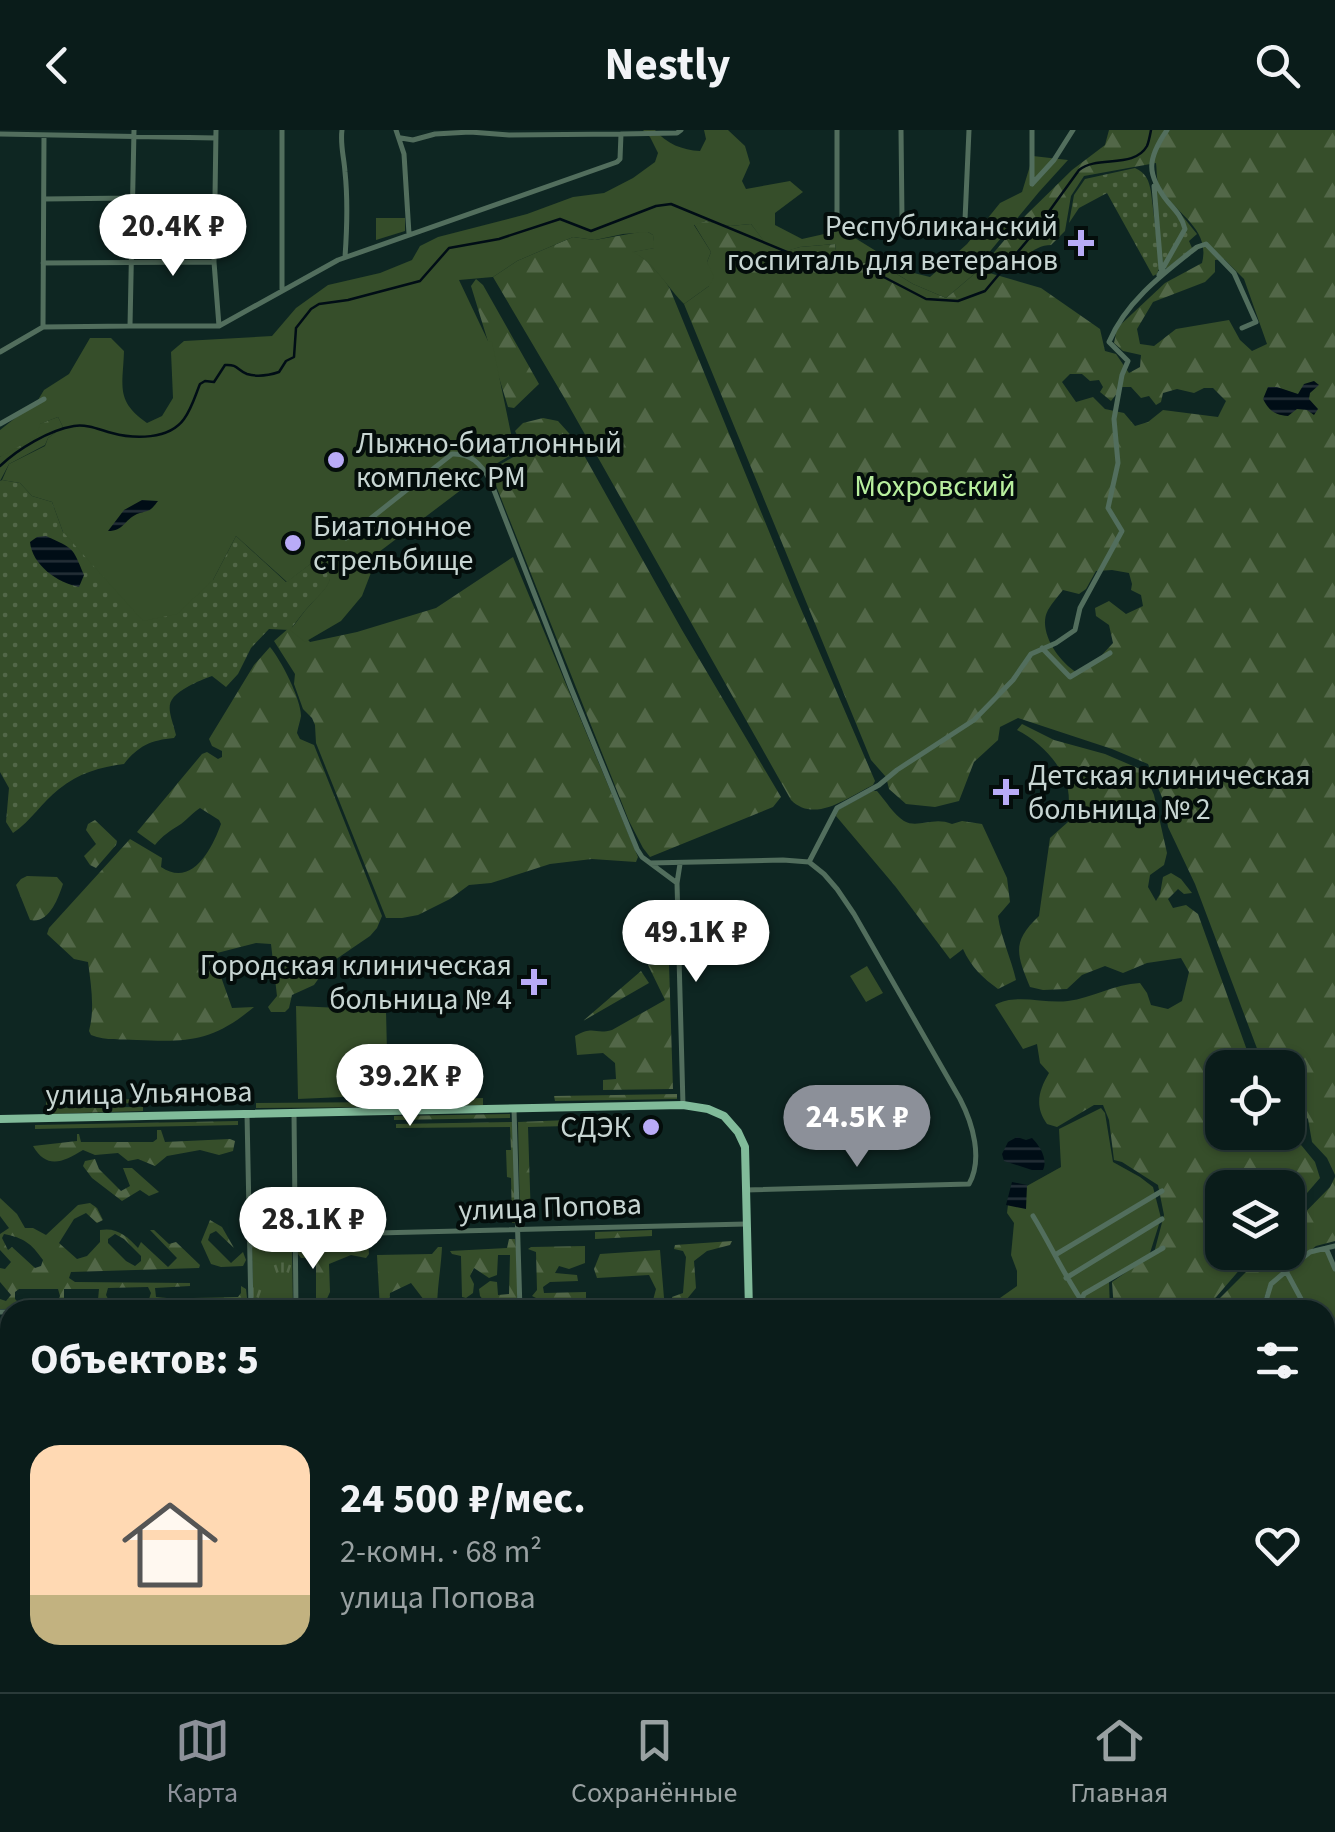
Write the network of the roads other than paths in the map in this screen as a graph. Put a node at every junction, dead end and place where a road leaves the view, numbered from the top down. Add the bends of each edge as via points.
1 (216, 130) edge
2 (282, 130) edge
3 (342, 130) edge
4 (396, 130) edge
5 (681, 130) edge
6 (838, 130) edge
7 (901, 130) edge
8 (968, 130) edge
9 (1032, 130) edge
10 (1073, 130) edge
11 (1167, 130) edge
12 (134, 132) edge
13 (0, 134) edge
14 (621, 134) junction
15 (44, 135) junction
16 (216, 138) junction
17 (401, 138) junction
18 (1154, 183) junction
19 (133, 198) junction
20 (44, 199) junction
21 (215, 202) junction
22 (837, 217) dead end
23 (902, 218) dead end
24 (964, 220) dead end
25 (409, 234) junction
26 (345, 257) junction
27 (132, 262) junction
28 (214, 262) junction
29 (43, 263) junction
30 (1161, 268) junction
31 (1158, 278) junction
32 (282, 289) junction
33 (43, 326) junction
34 (130, 326) junction
35 (219, 326) junction
36 (1242, 328) dead end
37 (0, 352) edge
38 (44, 399) dead end
39 (0, 424) edge
40 (346, 538) dead end
41 (1042, 648) junction
42 (1110, 653) dead end
43 (650, 862) junction
44 (680, 862) junction
45 (809, 862) junction
46 (677, 883) junction
47 (683, 1105) junction
48 (514, 1108) junction
49 (294, 1112) junction
50 (247, 1114) junction
51 (0, 1119) edge
52 (746, 1190) junction
53 (1162, 1191) dead end
54 (1033, 1216) dead end
55 (1162, 1218) dead end
56 (747, 1224) junction
57 (518, 1231) junction
58 (294, 1236) junction
59 (1335, 1246) edge
60 (1163, 1248) dead end
61 (1326, 1248) junction
62 (1054, 1255) junction
63 (1335, 1269) edge
64 (1286, 1271) junction
65 (1066, 1278) junction
66 (252, 1300) edge
67 (296, 1300) edge
68 (520, 1300) edge
69 (749, 1300) edge
70 (1081, 1300) edge
71 (1082, 1300) edge
72 (1267, 1300) edge
73 (1302, 1300) edge

1 - 16 street
2 - 32 street
3 - 26 street
4 - 17 street
5 - 14 street
6 - 22 street
7 - 23 street
8 - 24 street
9 - 10 street via 1032,184
11 - 18 street via 1152,160
12 - 15 street
12 - 16 street
12 - 19 street
13 - 15 street
14 - 17 street
14 - 25 street via 617,162
15 - 20 street
16 - 21 street
17 - 25 street
18 - 30 street
18 - 30 street via 1185,229
19 - 20 street
19 - 21 street
19 - 27 street
20 - 29 street
21 - 28 street
25 - 26 street
26 - 32 street
27 - 28 street
27 - 29 street
27 - 34 street
28 - 35 street
29 - 33 street
30 - 31 street
31 - 36 street via 1206,244 1234,272 1256,322
31 - 41 street via 1109,342 1128,361 1114,419 1118,463 1108,508 1122,531 1075,630
32 - 35 street
33 - 34 street
33 - 37 street
34 - 35 street
38 - 39 street
40 - 43 street via 452,454 476,460 490,480 637,849
41 - 42 street via 1070,677
41 - 45 street via 974,720 837,808
43 - 44 street
43 - 46 street
44 - 45 street
44 - 46 street
45 - 52 street via 854,914 969,1116 975,1173 969,1184
46 - 47 street
47 - 48 main road, улица Ульянова
47 - 52 main road, улица Ульянова via 730,1121 746,1156
48 - 49 main road, улица Ульянова
48 - 57 street
49 - 50 main road, улица Ульянова
49 - 58 street
50 - 51 main road, улица Ульянова
50 - 66 street
52 - 56 main road
53 - 62 street
54 - 62 street
55 - 65 street
56 - 57 street, улица Попова
56 - 69 main road
57 - 58 street, улица Попова
57 - 68 street
58 - 67 street
59 - 61 street
60 - 71 street
61 - 63 street
61 - 64 street
62 - 65 street
64 - 72 street
64 - 73 street
65 - 70 street

